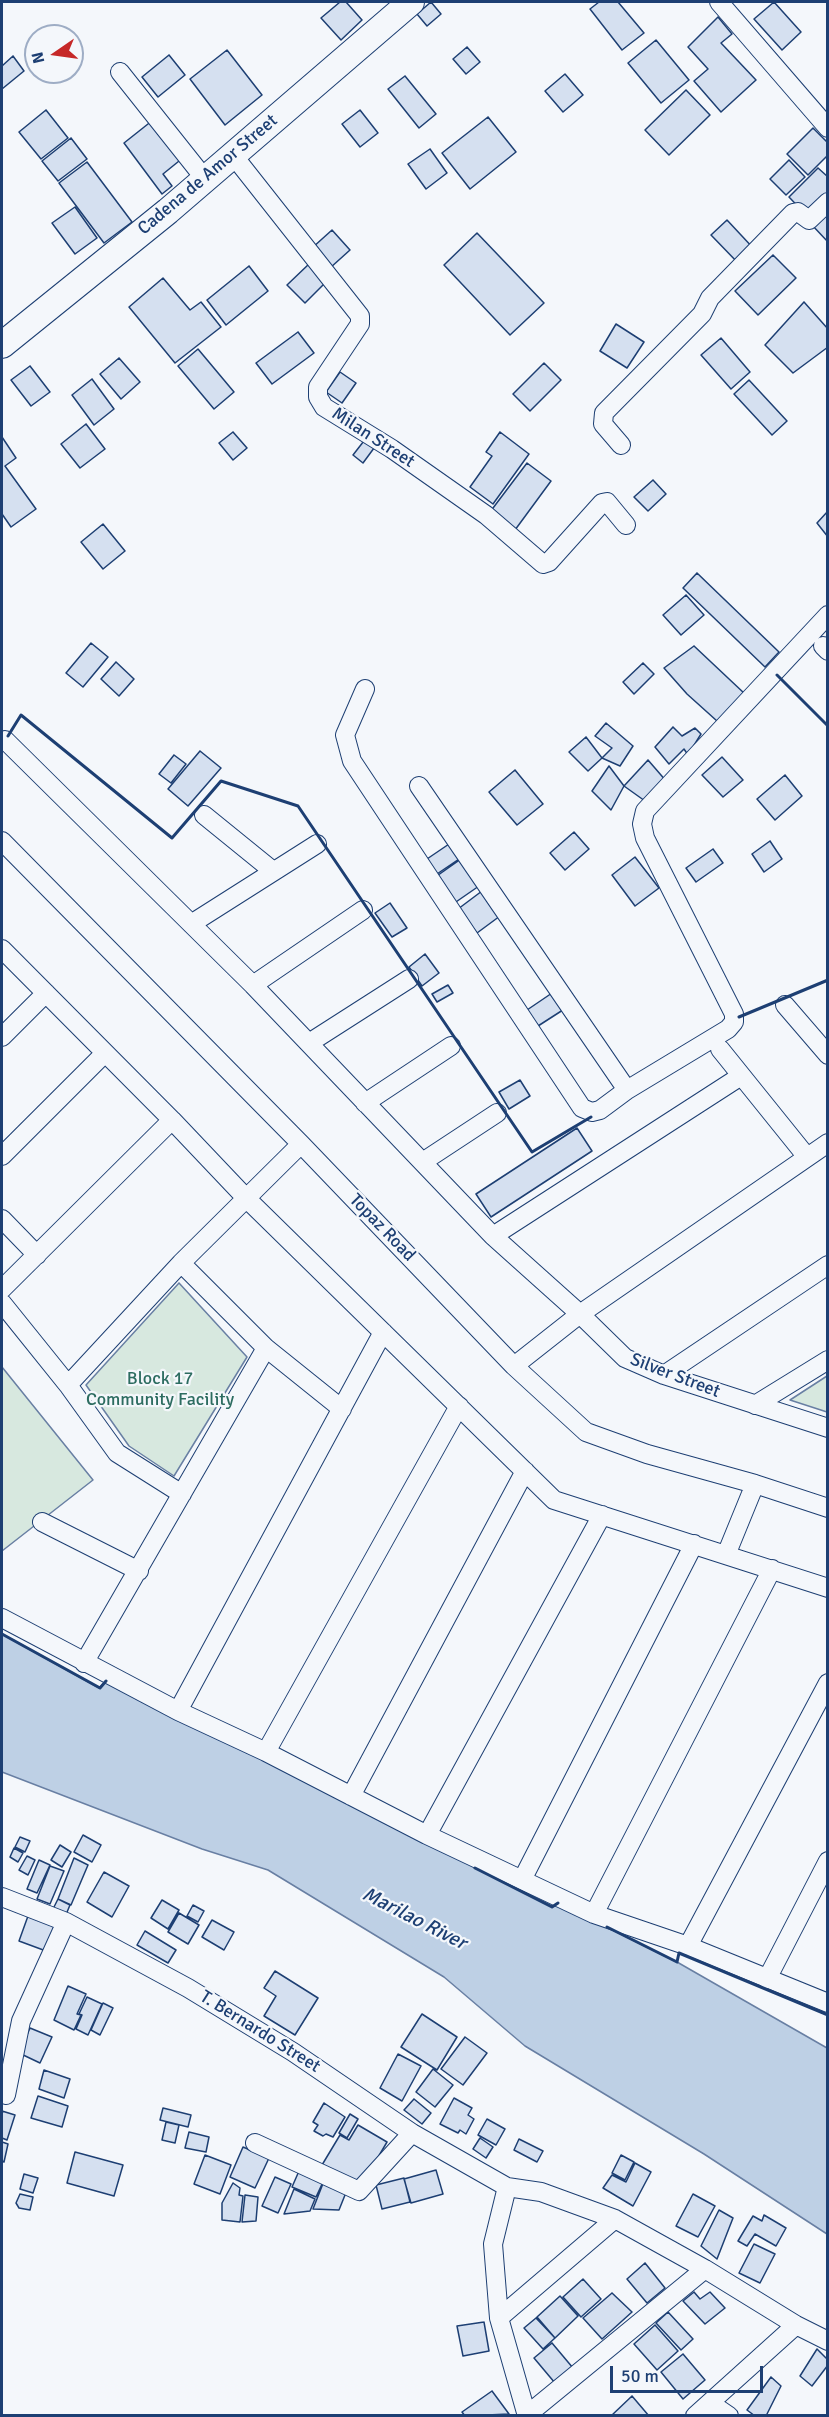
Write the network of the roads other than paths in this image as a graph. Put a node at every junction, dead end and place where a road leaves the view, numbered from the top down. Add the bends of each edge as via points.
1 (411, 2) edge
2 (718, 2) edge
3 (120, 72) dead end
4 (828, 128) edge
5 (233, 155) junction
6 (205, 179) junction
7 (828, 202) edge
8 (2, 345) edge
9 (621, 445) dead end
10 (626, 525) dead end
11 (828, 615) edge
12 (365, 690) dead end
13 (5, 740) dead end
14 (419, 786) dead end
15 (204, 815) dead end
16 (2, 842) edge
17 (316, 844) dead end
18 (273, 871) junction
19 (363, 910) dead end
20 (191, 924) junction
21 (2, 949) edge
22 (409, 979) dead end
23 (253, 985) junction
24 (46, 993) junction
25 (785, 1005) dead end
26 (2, 1038) edge
27 (309, 1043) junction
28 (451, 1046) dead end
29 (720, 1049) dead end
30 (105, 1053) junction
31 (828, 1055) edge
32 (741, 1076) junction
33 (627, 1090) junction
34 (365, 1103) junction
35 (497, 1113) dead end
36 (172, 1120) junction
37 (828, 1143) edge
38 (301, 1144) junction
39 (2, 1156) edge
40 (807, 1157) junction
41 (424, 1161) junction
42 (246, 1198) junction
43 (2, 1219) edge
44 (493, 1236) junction
45 (37, 1255) junction
46 (181, 1263) junction
47 (828, 1265) edge
48 (2, 1289) edge
49 (2, 1303) edge
50 (580, 1314) junction
51 (382, 1332) junction
52 (266, 1348) junction
53 (828, 1360) edge
54 (514, 1366) junction
55 (664, 1374) junction
56 (68, 1385) junction
57 (755, 1405) junction
58 (459, 1406) junction
59 (342, 1409) junction
60 (828, 1428) edge
61 (525, 1471) junction
62 (755, 1484) junction
63 (182, 1494) junction
64 (828, 1508) edge
65 (602, 1515) junction
66 (42, 1522) dead end
67 (694, 1544) junction
68 (726, 1555) junction
69 (772, 1569) junction
70 (139, 1571) junction
71 (828, 1588) edge
72 (2, 1618) edge
73 (84, 1663) junction
74 (828, 1683) edge
75 (178, 1711) junction
76 (266, 1752) junction
77 (351, 1796) junction
78 (427, 1835) junction
79 (828, 1861) edge
80 (522, 1880) junction
81 (2, 1897) edge
82 (594, 1914) junction
83 (66, 1922) junction
84 (688, 1946) junction
85 (767, 1979) junction
86 (828, 2003) edge
87 (6, 2094) dead end
88 (412, 2133) junction
89 (255, 2144) dead end
90 (507, 2187) junction
91 (615, 2219) junction
92 (705, 2268) junction
93 (499, 2318) junction
94 (796, 2325) junction
95 (828, 2341) edge
96 (710, 2403) junction
97 (527, 2415) edge
98 (695, 2415) edge
99 (729, 2415) edge

1 - 5 main road, Cadena de Amor Street
2 - 4 street
3 - 6 street
5 - 6 main road, Cadena de Amor Street
5 - 10 street, Milan Street via 360,316 360,324 318,387 318,397 324,406 486,515 543,564 602,503 606,502
6 - 8 main road, Cadena de Amor Street
7 - 9 street via 809,220 793,213 710,298 702,314 604,413 603,424
11 - 33 street via 645,811 645,838 734,1014 734,1022
12 - 33 street via 345,735 352,760 582,1108 600,1110
13 - 20 street, Silver Street
14 - 33 street
15 - 18 street
16 - 38 street, Topaz Road
17 - 18 street
18 - 20 street
19 - 23 street
20 - 23 street, Silver Street
21 - 24 street
22 - 27 street
23 - 27 street, Silver Street
24 - 26 street
24 - 30 street
25 - 31 street
27 - 34 street, Silver Street
28 - 34 street
29 - 32 street
30 - 36 street
30 - 39 street
32 - 40 street
32 - 44 street
34 - 41 street, Silver Street
35 - 41 street
36 - 42 street
36 - 45 street
37 - 40 street
38 - 42 street
38 - 54 street, Topaz Road
40 - 50 street
41 - 44 street, Silver Street
42 - 46 street
42 - 51 street
43 - 45 street
44 - 50 street, Silver Street
45 - 48 street
46 - 52 street
46 - 56 street
47 - 55 street
49 - 56 street
50 - 54 street
50 - 55 street, Silver Street via 625,1358
51 - 58 street
51 - 59 street
52 - 59 street
52 - 63 street
53 - 57 street
54 - 62 street, Topaz Road via 586,1432 647,1454
55 - 57 street, Silver Street
56 - 63 street via 117,1453
57 - 60 street, Silver Street
58 - 61 street
58 - 76 street
59 - 75 street
61 - 65 street via 554,1500
61 - 77 street
62 - 64 street, Topaz Road
62 - 68 street
63 - 70 street
65 - 67 street
65 - 78 street
66 - 70 street
67 - 68 street
67 - 80 street
68 - 69 street
69 - 71 street
69 - 82 street
70 - 73 street
72 - 73 street
73 - 75 street
74 - 84 street
75 - 76 street
76 - 77 street
77 - 78 street
78 - 80 street
79 - 85 street
80 - 82 street
81 - 83 street, T. Bernardo Street
82 - 84 street
83 - 87 street via 21,2021
83 - 88 street, T. Bernardo Street via 188,1988 293,2052
84 - 85 street
85 - 86 street
88 - 89 street via 359,2191
88 - 90 street, T. Bernardo Street
90 - 91 street via 541,2192
90 - 93 street via 493,2244
91 - 92 street
91 - 93 street
92 - 94 street
92 - 97 street
93 - 97 street
94 - 95 street
94 - 96 street
96 - 98 street
96 - 99 street

